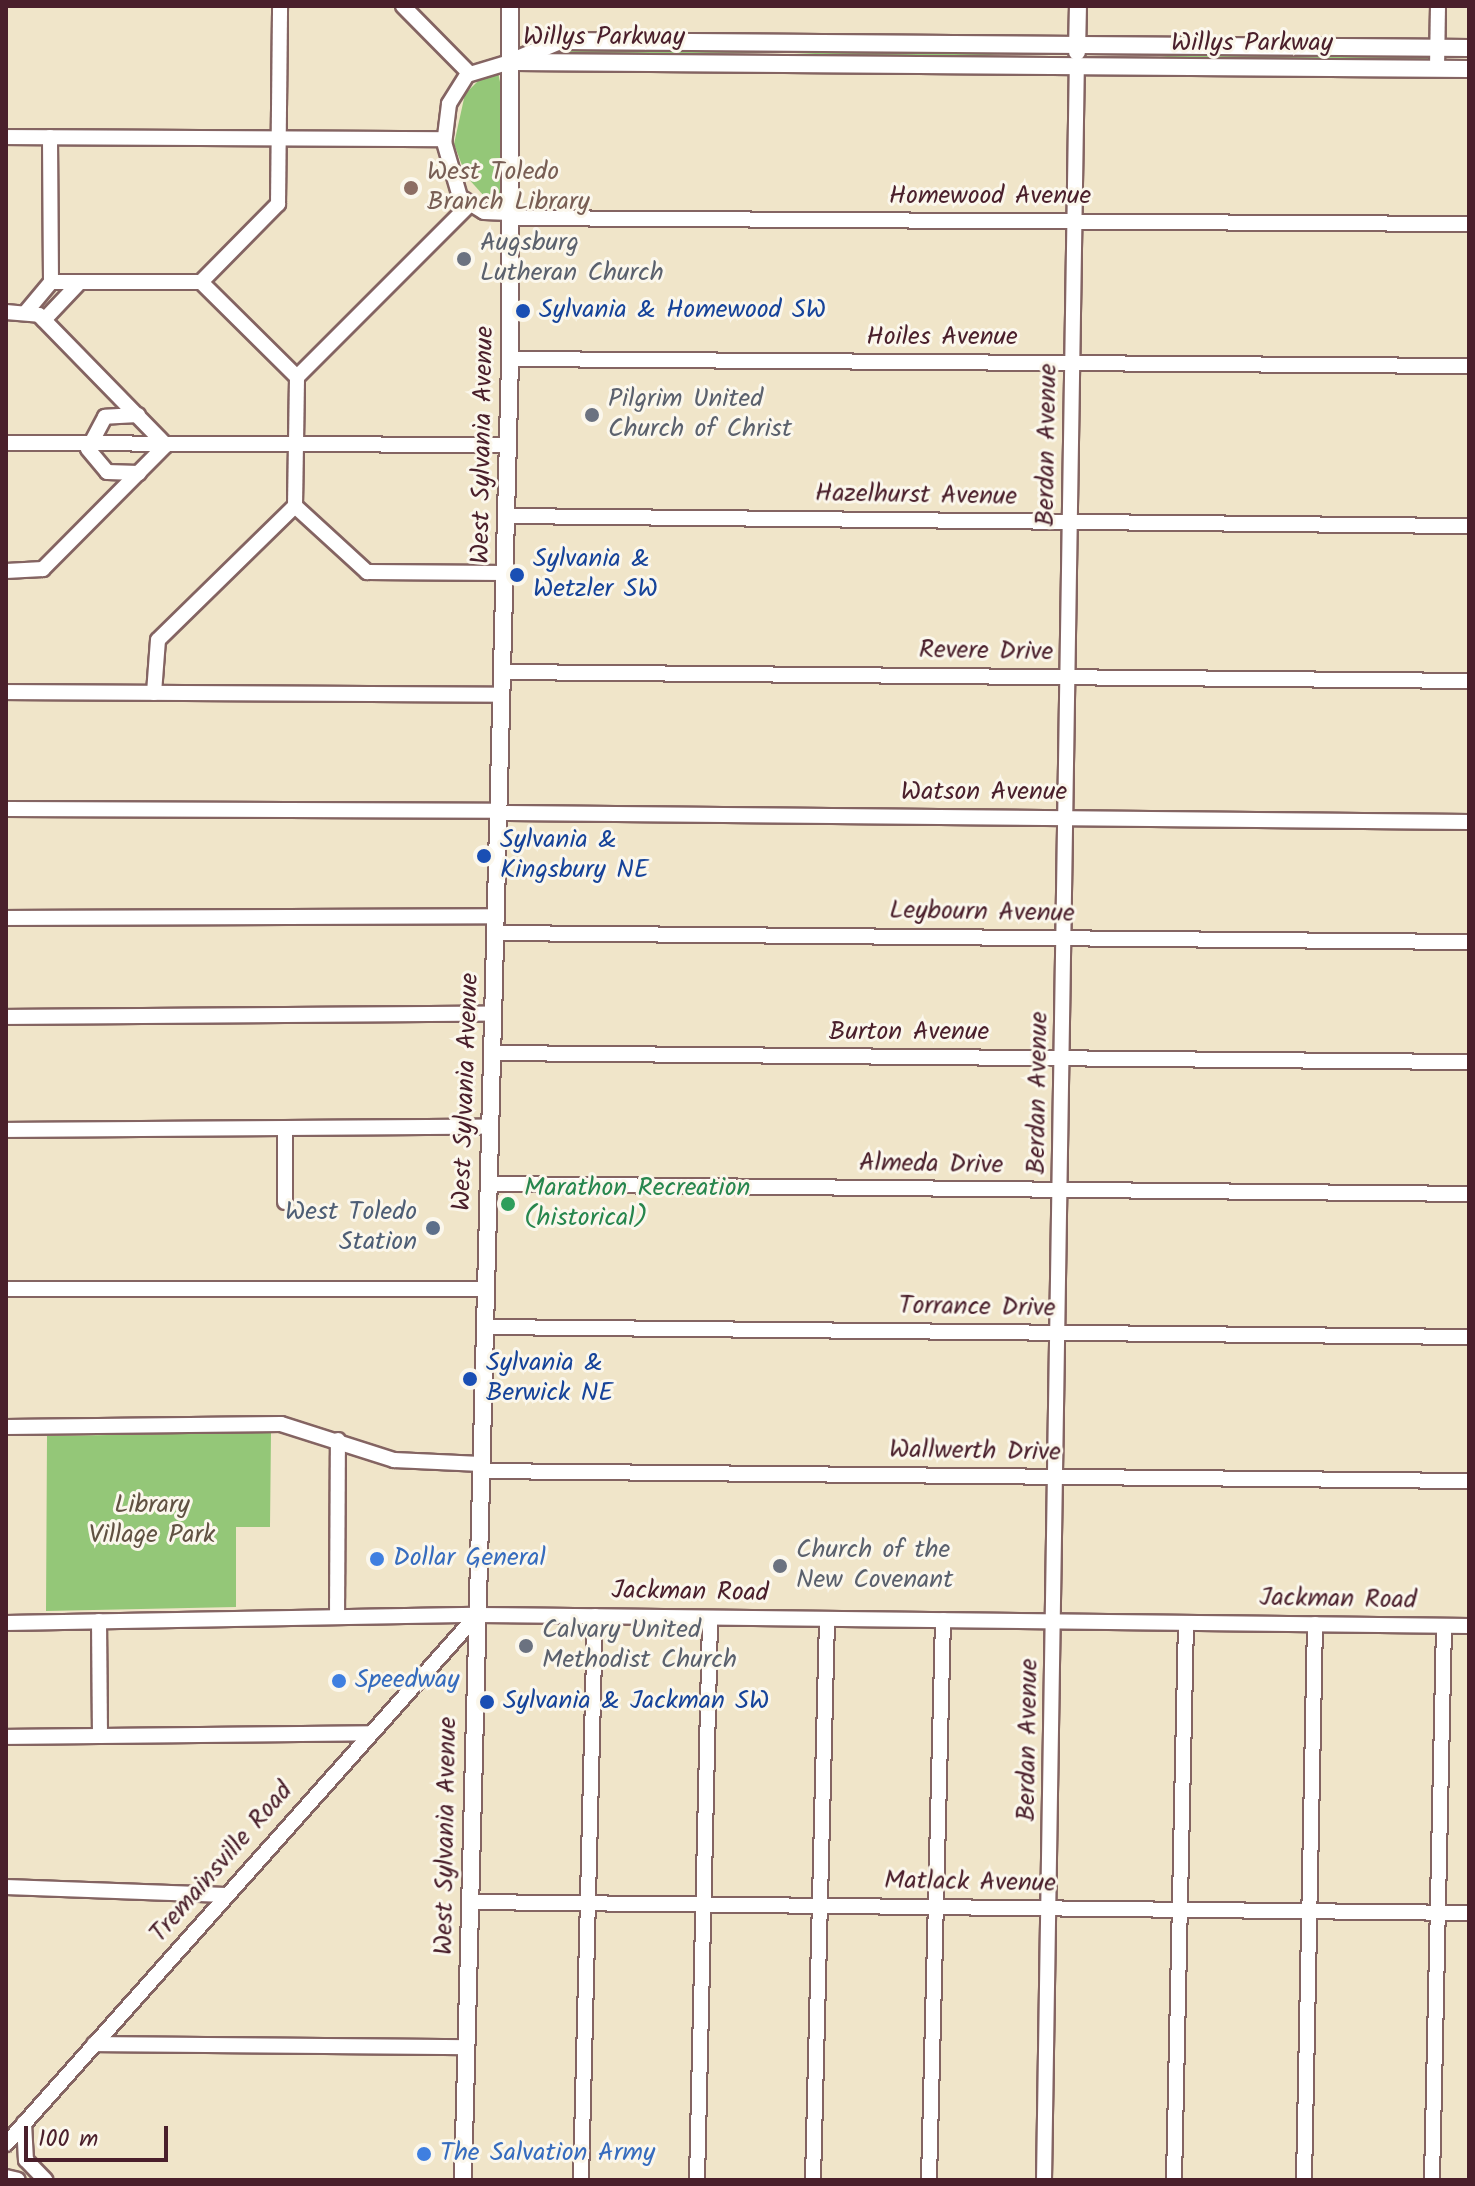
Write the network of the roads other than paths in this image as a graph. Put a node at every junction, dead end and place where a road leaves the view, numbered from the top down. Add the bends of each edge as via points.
1 (280, 6) edge
2 (403, 6) edge
3 (510, 6) edge
4 (1078, 6) edge
5 (1438, 6) edge
6 (510, 40) junction
7 (560, 41) junction
8 (790, 43) junction
9 (1028, 44) junction
10 (1078, 45) junction
11 (1135, 45) junction
12 (1437, 48) junction
13 (1469, 48) edge
14 (510, 62) junction
15 (790, 64) junction
16 (1028, 66) junction
17 (1077, 67) junction
18 (1135, 67) junction
19 (1437, 69) junction
20 (1469, 69) edge
21 (469, 73) junction
22 (6, 137) edge
23 (50, 137) junction
24 (279, 138) junction
25 (444, 139) junction
26 (469, 205) junction
27 (510, 216) junction
28 (1075, 222) junction
29 (1469, 224) edge
30 (51, 282) junction
31 (201, 282) junction
32 (79, 283) junction
33 (6, 312) edge
34 (26, 312) junction
35 (44, 320) junction
36 (510, 359) junction
37 (1073, 363) junction
38 (1469, 366) edge
39 (297, 377) junction
40 (138, 415) junction
41 (6, 443) edge
42 (88, 444) junction
43 (296, 444) junction
44 (166, 445) junction
45 (508, 445) junction
46 (139, 473) junction
47 (295, 506) junction
48 (507, 516) junction
49 (1071, 521) junction
50 (1469, 526) edge
51 (6, 571) edge
52 (505, 573) junction
53 (502, 672) junction
54 (1069, 677) junction
55 (1469, 681) edge
56 (6, 692) edge
57 (154, 693) junction
58 (501, 695) junction
59 (6, 809) edge
60 (498, 812) junction
61 (1067, 818) junction
62 (1469, 822) edge
63 (6, 918) edge
64 (496, 925) junction
65 (1065, 938) junction
66 (1469, 942) edge
67 (493, 1014) junction
68 (6, 1017) edge
69 (492, 1053) junction
70 (1064, 1058) junction
71 (1469, 1062) edge
72 (490, 1127) junction
73 (285, 1129) junction
74 (6, 1130) edge
75 (488, 1184) junction
76 (1062, 1190) junction
77 (1469, 1194) edge
78 (285, 1202) dead end
79 (6, 1289) edge
80 (486, 1289) junction
81 (485, 1327) junction
82 (1060, 1333) junction
83 (1469, 1337) edge
84 (6, 1427) edge
85 (338, 1440) junction
86 (481, 1468) junction
87 (1058, 1477) junction
88 (1469, 1481) edge
89 (477, 1615) junction
90 (595, 1616) junction
91 (337, 1617) junction
92 (710, 1618) junction
93 (827, 1619) junction
94 (943, 1620) junction
95 (99, 1621) junction
96 (1056, 1621) junction
97 (6, 1623) edge
98 (1186, 1623) junction
99 (1315, 1624) junction
100 (1444, 1626) junction
101 (1469, 1626) edge
102 (369, 1733) junction
103 (100, 1736) junction
104 (6, 1737) edge
105 (6, 1887) edge
106 (226, 1895) junction
107 (470, 1902) junction
108 (588, 1903) junction
109 (704, 1904) junction
110 (820, 1906) junction
111 (935, 1907) junction
112 (1049, 1908) junction
113 (1180, 1910) junction
114 (1309, 1911) junction
115 (1438, 1913) junction
116 (1469, 1913) edge
117 (94, 2044) junction
118 (466, 2047) junction
119 (24, 2123) junction
120 (6, 2144) edge
121 (6, 2177) edge
122 (18, 2180) edge
123 (45, 2180) edge
124 (463, 2180) edge
125 (581, 2180) edge
126 (697, 2180) edge
127 (813, 2180) edge
128 (929, 2180) edge
129 (1044, 2180) edge
130 (1174, 2180) edge
131 (1304, 2180) edge
132 (1432, 2180) edge

1 - 24 street
2 - 21 street
3 - 6 main road, West Sylvania Avenue
4 - 10 main road, Berdan Avenue
5 - 12 street
6 - 7 main road
6 - 14 main road, West Sylvania Avenue
7 - 8 main road, Willys Parkway
7 - 14 main road, Willys Parkway
8 - 9 main road, Willys Parkway
8 - 15 main road
9 - 10 main road, Willys Parkway
9 - 16 main road
10 - 11 main road, Willys Parkway
10 - 17 main road, Berdan Avenue
11 - 12 main road, Willys Parkway
11 - 18 main road
12 - 13 main road, Willys Parkway
12 - 19 street
14 - 15 main road, Willys Parkway
14 - 21 street
14 - 27 main road, West Sylvania Avenue
15 - 16 main road, Willys Parkway
16 - 17 main road, Willys Parkway
17 - 18 main road, Willys Parkway
17 - 28 street, Berdan Avenue
18 - 19 main road, Willys Parkway
19 - 20 main road, Willys Parkway
21 - 25 street via 449,104
22 - 23 street
23 - 24 street
23 - 30 street
24 - 25 street
24 - 31 street via 276,207
25 - 26 street via 453,185
26 - 27 street, Homewood Avenue
26 - 39 street
27 - 28 street, Homewood Avenue
27 - 36 main road, West Sylvania Avenue
28 - 29 street, Homewood Avenue
28 - 37 street, Berdan Avenue
30 - 32 street
30 - 34 street
31 - 32 street
31 - 39 street
32 - 35 street
33 - 34 street
34 - 35 street
35 - 40 street
36 - 37 street, Hoiles Avenue
36 - 45 main road, West Sylvania Avenue
37 - 38 street, Hoiles Avenue
37 - 49 street, Berdan Avenue
39 - 43 street
40 - 42 street via 105,417
40 - 44 street
41 - 42 street
42 - 44 street
42 - 46 street via 107,472
43 - 44 street
43 - 45 street
43 - 47 street
44 - 46 street
45 - 48 main road, West Sylvania Avenue
46 - 51 street via 43,569
47 - 52 street via 367,572
47 - 57 street via 158,640
48 - 49 street, Hazelhurst Avenue
48 - 52 main road, West Sylvania Avenue
49 - 50 street, Hazelhurst Avenue
49 - 54 street, Berdan Avenue
52 - 53 main road, West Sylvania Avenue
53 - 54 street, Revere Drive
53 - 58 main road, West Sylvania Avenue
54 - 55 street, Revere Drive
54 - 61 street, Berdan Avenue
56 - 57 street
57 - 58 street
58 - 60 main road, West Sylvania Avenue
59 - 60 street, Watson Avenue
60 - 61 street, Watson Avenue
60 - 64 main road, West Sylvania Avenue
61 - 62 street, Watson Avenue
61 - 65 street, Berdan Avenue
63 - 64 street, Leybourn Avenue
64 - 65 street, Leybourn Avenue
64 - 67 main road, West Sylvania Avenue
65 - 66 street, Leybourn Avenue
65 - 70 street, Berdan Avenue
67 - 68 street
67 - 69 main road, West Sylvania Avenue
69 - 70 street, Burton Avenue
69 - 72 main road, West Sylvania Avenue
70 - 71 street, Burton Avenue
70 - 76 street, Berdan Avenue
72 - 73 street
72 - 75 main road, West Sylvania Avenue
73 - 74 street
73 - 78 street
75 - 76 street, Almeda Drive
75 - 80 main road, West Sylvania Avenue
76 - 77 street, Almeda Drive
76 - 82 street, Berdan Avenue
79 - 80 street
80 - 81 main road, West Sylvania Avenue
81 - 82 street, Torrance Drive
81 - 86 main road, West Sylvania Avenue
82 - 83 street, Torrance Drive
82 - 87 street, Berdan Avenue
84 - 85 street, Wallwerth Drive via 271,1423
85 - 86 street, Wallwerth Drive via 394,1460
85 - 91 street
86 - 87 street, Wallwerth Drive
86 - 89 main road, West Sylvania Avenue
87 - 88 street, Wallwerth Drive
87 - 96 street, Berdan Avenue
89 - 90 street, Jackman Road
89 - 91 street, Jackman Road
89 - 102 street, Tremainsville Road
89 - 107 main road, West Sylvania Avenue
90 - 92 street, Jackman Road
90 - 108 street
91 - 95 street, Jackman Road
92 - 93 street, Jackman Road
92 - 109 street
93 - 94 street, Jackman Road
93 - 110 street
94 - 96 street, Jackman Road
94 - 111 street
95 - 97 street, Jackman Road
95 - 103 street
96 - 98 street, Jackman Road
96 - 112 street, Berdan Avenue
98 - 99 street, Jackman Road
98 - 113 street
99 - 100 street, Jackman Road
99 - 114 street
100 - 101 street, Jackman Road
100 - 115 street
102 - 103 street
102 - 106 street, Tremainsville Road
103 - 104 street
105 - 106 street
106 - 117 street, Tremainsville Road
107 - 108 street, Matlack Avenue
107 - 118 main road, West Sylvania Avenue
108 - 109 street, Matlack Avenue
108 - 125 street
109 - 110 street, Matlack Avenue
109 - 126 street
110 - 111 street, Matlack Avenue
110 - 127 street
111 - 112 street, Matlack Avenue
111 - 128 street
112 - 113 street, Matlack Avenue
112 - 129 street, Berdan Avenue
113 - 114 street, Matlack Avenue
113 - 130 street
114 - 115 street, Matlack Avenue
114 - 131 street
115 - 116 street, Matlack Avenue
115 - 132 street
117 - 118 street
117 - 119 street, Tremainsville Road
118 - 124 main road, West Sylvania Avenue
119 - 120 street, Tremainsville Road
119 - 123 street via 26,2160
121 - 122 street

